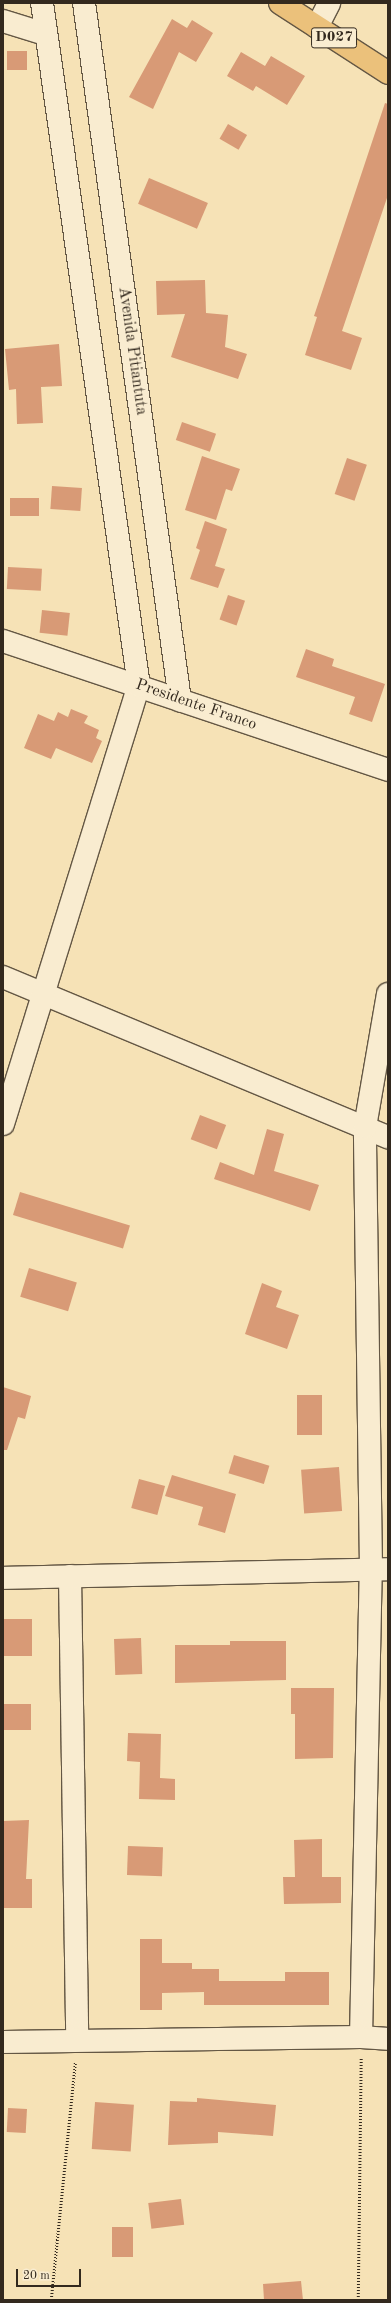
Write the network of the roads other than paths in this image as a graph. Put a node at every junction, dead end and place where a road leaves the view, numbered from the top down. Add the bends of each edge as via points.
1 (42, 3) edge
2 (84, 3) edge
3 (280, 3) edge
4 (329, 3) edge
5 (3, 21) edge
6 (317, 27) junction
7 (45, 34) junction
8 (388, 73) edge
9 (3, 641) edge
10 (139, 686) junction
11 (180, 700) junction
12 (388, 770) edge
13 (3, 977) edge
14 (44, 994) junction
15 (388, 994) edge
16 (3, 1124) edge
17 (365, 1127) junction
18 (388, 1137) edge
19 (380, 1569) edge
20 (70, 1576) junction
21 (3, 1578) edge
22 (361, 2037) junction
23 (388, 2039) edge
24 (77, 2040) junction
25 (3, 2042) edge

1 - 7 street
2 - 11 street, Avenida Pitiantuta
3 - 6 main road, D027
4 - 6 street
5 - 7 street
6 - 8 main road, D027
7 - 10 street
9 - 10 street, Presidente Franco
10 - 11 street, Presidente Franco
10 - 14 street
11 - 12 street, Presidente Franco
13 - 14 street
14 - 16 street
14 - 17 street
15 - 17 street
17 - 18 street
17 - 19 street
19 - 20 street
19 - 22 street
20 - 21 street
20 - 24 street
22 - 23 street
22 - 24 street
24 - 25 street

